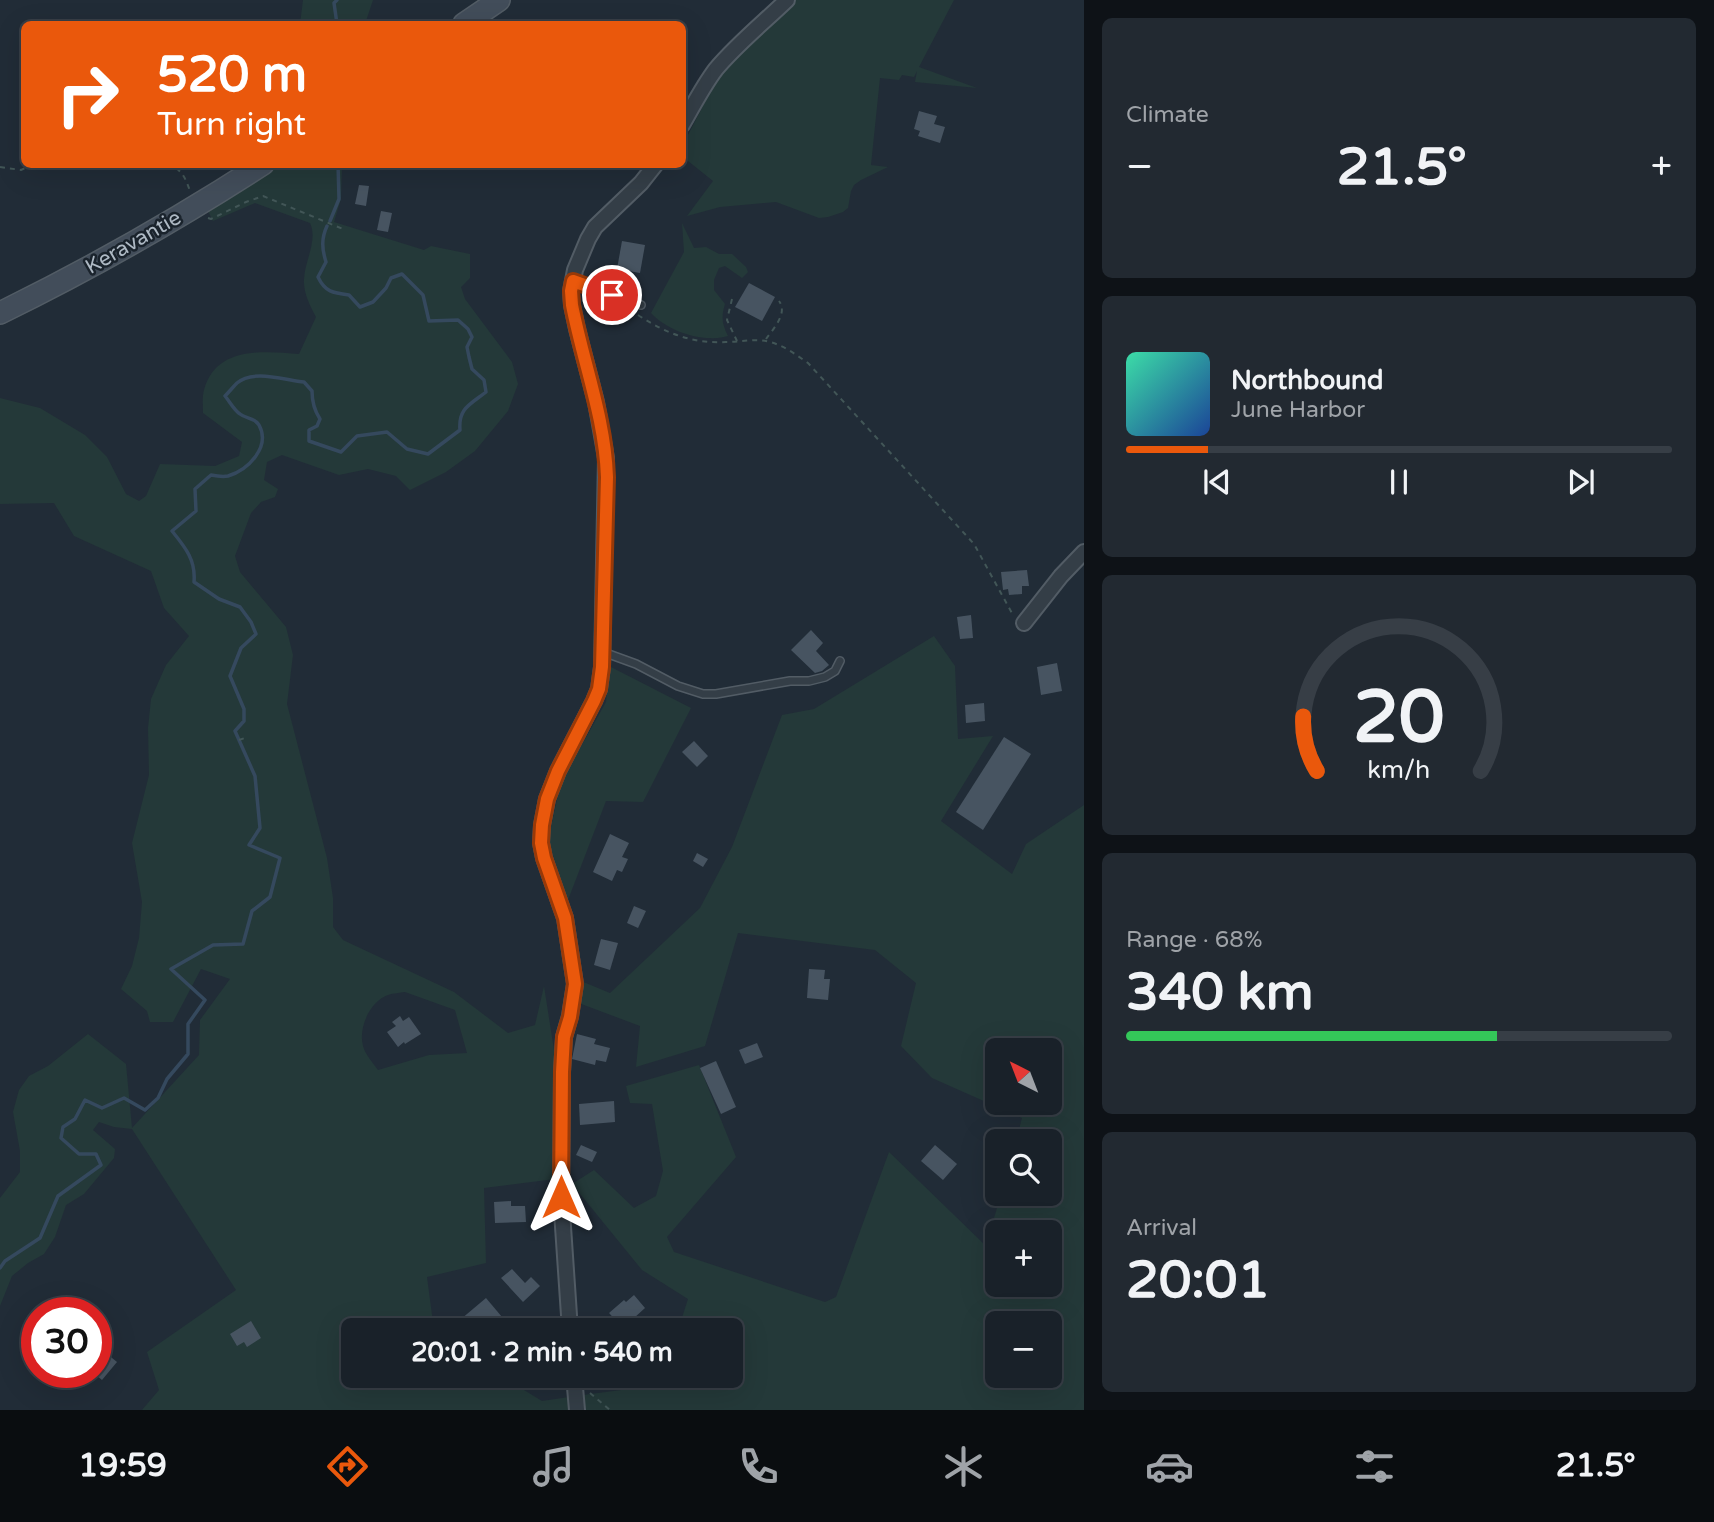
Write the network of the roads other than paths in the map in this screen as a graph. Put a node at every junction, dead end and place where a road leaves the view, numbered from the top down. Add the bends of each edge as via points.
1 (499, 0) edge
2 (787, 0) edge
3 (468, 21) edge
4 (686, 118) edge
5 (257, 168) edge
6 (653, 168) edge
7 (573, 281) junction
8 (641, 305) dead end
9 (0, 313) edge
10 (1084, 552) edge
11 (1019, 619) road end
12 (603, 652) junction
13 (840, 661) dead end
14 (569, 1318) edge
15 (575, 1388) edge
16 (577, 1410) edge

1 - 3 main road
2 - 4 street via 715,70
5 - 9 main road, Keravantie via 72,277
6 - 7 street via 595,228
7 - 8 lane
7 - 12 street via 572,305 606,458
10 - 11 street
12 - 13 lane via 703,694 825,677
12 - 14 street via 599,689 547,799 541,843 565,918 575,984 562,1072 561,1197
15 - 16 street

